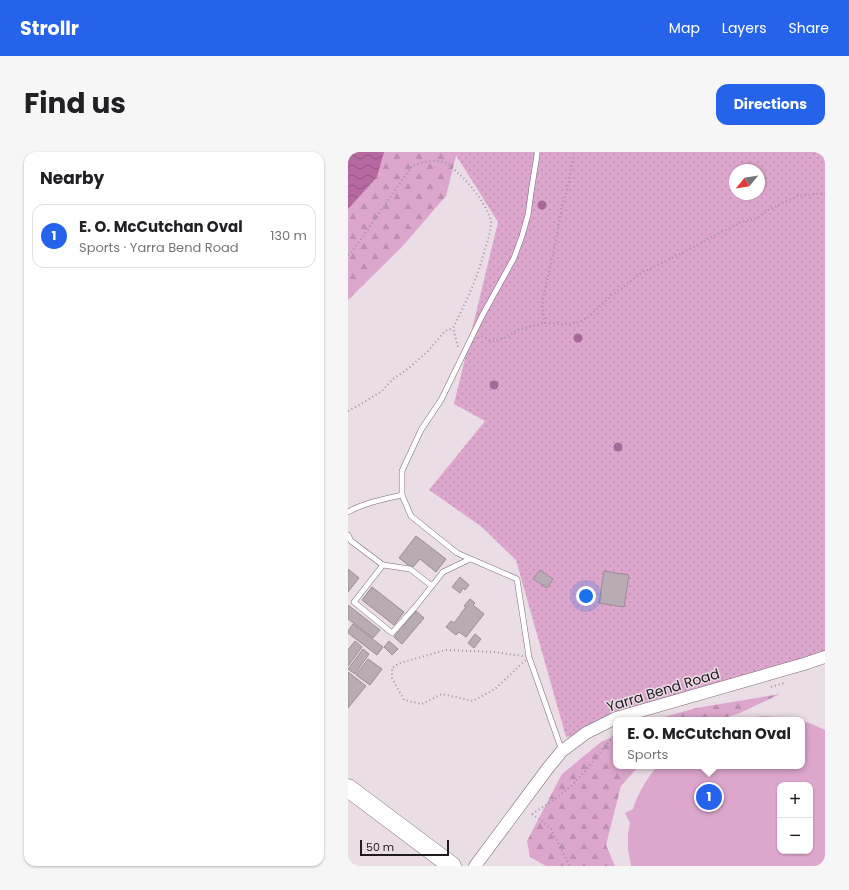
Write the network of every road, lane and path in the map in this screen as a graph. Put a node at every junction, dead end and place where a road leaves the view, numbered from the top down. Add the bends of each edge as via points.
1 (537, 152) edge
2 (574, 156) dead end
3 (825, 193) edge
4 (348, 255) edge
5 (545, 323) junction
6 (453, 328) junction
7 (474, 332) junction
8 (462, 357) junction
9 (348, 411) edge
10 (402, 495) junction
11 (348, 512) edge
12 (348, 535) edge
13 (470, 559) junction
14 (383, 565) junction
15 (432, 586) junction
16 (529, 657) junction
17 (825, 657) edge
18 (619, 717) edge
19 (613, 720) edge
20 (613, 738) edge
21 (562, 752) junction
22 (348, 788) edge
23 (452, 866) edge
24 (475, 866) edge
25 (570, 866) edge

1 - 7 lane via 528,215 522,236 514,258
2 - 5 path via 542,306
3 - 5 path via 797,196 756,219 742,222 640,273 590,316 579,322
4 - 6 path via 412,166 438,161 447,164 463,177 478,195 489,214 490,222 480,266 467,301
5 - 7 path via 518,330 494,341
6 - 8 path
6 - 9 path via 445,331 428,351 382,391
7 - 8 lane
8 - 10 lane via 441,400 421,430 402,471
10 - 11 lane via 354,508
10 - 13 lane via 411,516 457,553
12 - 14 lane via 351,541
13 - 15 lane via 444,572
13 - 16 lane via 517,579
14 - 15 lane via 410,569
14 - 15 lane via 354,602 392,633
16 - 16 path via 495,652 446,650 400,663 392,668 392,678 404,700 422,704 442,694 473,701 495,689
16 - 21 lane
17 - 18 street, Yarra Bend Road
19 - 21 street, Yarra Bend Road via 586,733
20 - 25 path via 570,787 532,814 551,829
21 - 24 street, Yarra Bend Road
22 - 23 highway

